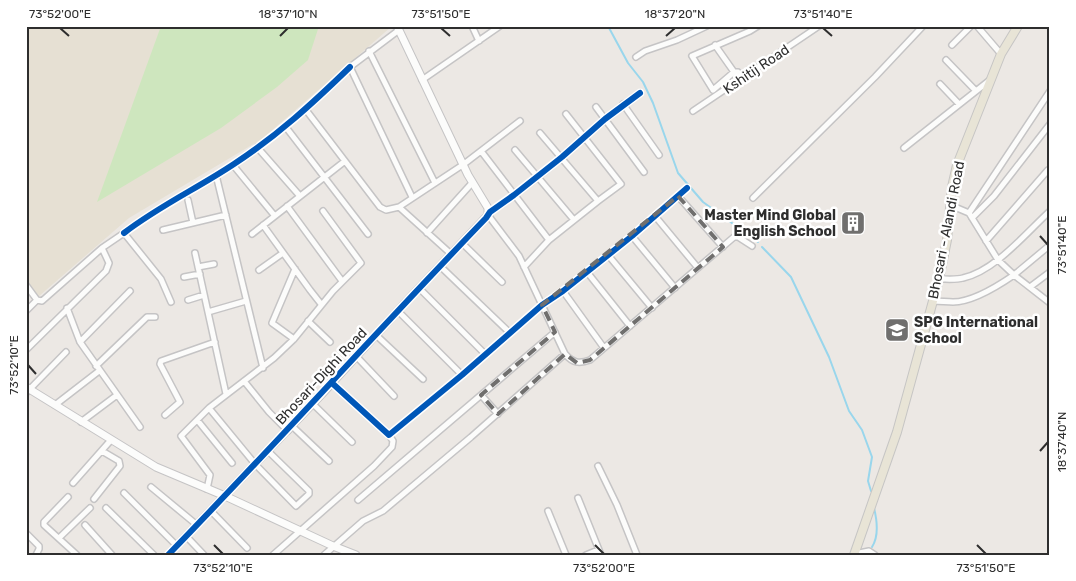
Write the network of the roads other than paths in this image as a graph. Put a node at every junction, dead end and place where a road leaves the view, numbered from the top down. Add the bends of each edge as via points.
1 (472, 26) edge
2 (500, 26) edge
3 (707, 26) edge
4 (758, 26) edge
5 (819, 26) edge
6 (923, 26) edge
7 (971, 26) edge
8 (977, 26) edge
9 (1018, 26) edge
10 (398, 28) edge
11 (479, 41) junction
12 (715, 45) junction
13 (952, 45) dead end
14 (369, 52) junction
15 (1002, 54) junction
16 (636, 56) dead end
17 (946, 60) dead end
18 (350, 67) junction
19 (734, 72) junction
20 (743, 78) junction
21 (990, 79) junction
22 (422, 80) junction
23 (940, 84) dead end
24 (976, 91) junction
25 (1050, 91) edge
26 (640, 93) dead end
27 (623, 104) junction
28 (959, 104) junction
29 (596, 107) dead end
30 (306, 110) junction
31 (693, 111) dead end
32 (566, 114) dead end
33 (605, 119) junction
34 (520, 121) dead end
35 (1050, 124) edge
36 (285, 126) junction
37 (540, 133) dead end
38 (582, 137) junction
39 (257, 147) junction
40 (904, 148) dead end
41 (515, 150) dead end
42 (481, 151) junction
43 (659, 155) dead end
44 (562, 157) junction
45 (345, 161) junction
46 (464, 164) junction
47 (233, 165) junction
48 (1048, 170) dead end
49 (644, 172) dead end
50 (216, 174) junction
51 (538, 176) junction
52 (324, 178) junction
53 (435, 183) junction
54 (472, 183) junction
55 (687, 188) dead end
56 (300, 195) junction
57 (514, 195) junction
58 (678, 196) junction
59 (412, 197) junction
60 (753, 198) dead end
61 (188, 200) dead end
62 (598, 201) junction
63 (950, 205) junction
64 (287, 206) junction
65 (399, 207) junction
66 (323, 211) dead end
67 (1050, 211) edge
68 (489, 214) junction
69 (226, 215) junction
70 (971, 215) junction
71 (274, 216) junction
72 (655, 216) junction
73 (574, 220) junction
74 (193, 223) junction
75 (263, 225) junction
76 (163, 230) dead end
77 (124, 232) junction
78 (427, 233) junction
79 (252, 234) dead end
80 (368, 234) dead end
81 (632, 236) junction
82 (549, 240) junction
83 (986, 242) junction
84 (462, 243) junction
85 (1050, 245) edge
86 (752, 246) dead end
87 (723, 247) junction
88 (102, 248) junction
89 (196, 253) dead end
90 (283, 253) junction
91 (451, 254) junction
92 (608, 254) junction
93 (998, 260) junction
94 (214, 264) dead end
95 (440, 266) junction
96 (524, 267) junction
97 (198, 268) junction
98 (698, 268) junction
99 (295, 269) junction
100 (259, 270) dead end
101 (586, 272) junction
102 (1050, 272) edge
103 (200, 274) junction
104 (1014, 275) junction
105 (184, 278) dead end
106 (939, 279) junction
107 (342, 281) junction
108 (502, 282) dead end
109 (26, 285) edge
110 (1030, 287) junction
111 (419, 288) junction
112 (675, 288) junction
113 (130, 291) dead end
114 (563, 291) junction
115 (204, 295) junction
116 (37, 300) junction
117 (188, 300) dead end
118 (246, 300) junction
119 (933, 301) junction
120 (1049, 301) edge
121 (171, 302) dead end
122 (321, 304) junction
123 (542, 305) junction
124 (67, 308) junction
125 (652, 308) junction
126 (398, 310) junction
127 (26, 311) edge
128 (208, 312) junction
129 (155, 317) dead end
130 (308, 321) junction
131 (630, 326) junction
132 (555, 332) junction
133 (510, 333) junction
134 (376, 335) junction
135 (294, 339) junction
136 (80, 342) junction
137 (215, 342) junction
138 (330, 342) dead end
139 (604, 348) junction
140 (26, 350) edge
141 (66, 352) dead end
142 (485, 354) junction
143 (565, 354) junction
144 (356, 356) junction
145 (98, 368) junction
146 (263, 368) junction
147 (462, 375) junction
148 (423, 379) dead end
149 (244, 381) junction
150 (332, 383) junction
151 (28, 390) edge
152 (226, 394) junction
153 (117, 395) junction
154 (481, 395) junction
155 (394, 396) dead end
156 (313, 404) junction
157 (55, 405) junction
158 (209, 408) junction
159 (498, 414) junction
160 (165, 415) dead end
161 (198, 421) junction
162 (81, 422) junction
163 (140, 426) dead end
164 (290, 428) junction
165 (389, 435) junction
166 (111, 440) junction
167 (352, 442) dead end
168 (102, 451) junction
169 (268, 451) junction
170 (329, 461) dead end
171 (232, 463) dead end
172 (256, 464) junction
173 (598, 466) dead end
174 (73, 483) dead end
175 (151, 487) dead end
176 (207, 489) junction
177 (124, 493) dead end
178 (226, 496) junction
179 (68, 497) dead end
180 (578, 498) dead end
181 (94, 499) dead end
182 (358, 500) dead end
183 (90, 508) dead end
184 (106, 508) dead end
185 (548, 510) dead end
186 (211, 511) junction
187 (85, 525) dead end
188 (197, 525) junction
189 (301, 531) junction
190 (26, 533) edge
191 (186, 536) junction
192 (59, 538) junction
193 (177, 546) junction
194 (333, 546) junction
195 (247, 548) dead end
196 (600, 552) edge
197 (854, 554) edge
198 (36, 555) edge
199 (77, 555) edge
200 (112, 555) edge
201 (154, 555) edge
202 (168, 555) edge
203 (204, 555) edge
204 (273, 555) edge
205 (324, 555) edge
206 (356, 555) edge
207 (566, 555) edge
208 (586, 555) edge
209 (637, 555) edge
210 (875, 555) edge

1 - 11 street
2 - 11 street
3 - 16 street
4 - 12 street
5 - 20 street, Kshitij Road
6 - 60 street
7 - 13 street
8 - 15 street
9 - 15 main road, Bhosari - Alandi Road
10 - 14 street
10 - 22 street
11 - 22 street
12 - 19 street
12 - 19 street via 692,56 711,88 715,90
14 - 18 street
14 - 53 street
15 - 21 main road, Bhosari - Alandi Road
17 - 24 street
18 - 30 street
18 - 59 street
19 - 20 street
20 - 31 street, Kshitij Road
21 - 24 street
21 - 63 main road, Bhosari - Alandi Road via 956,166
22 - 46 street
23 - 28 street
24 - 28 street
25 - 70 street
26 - 27 street
27 - 33 street
27 - 43 street
28 - 40 street
29 - 33 street
30 - 36 street
30 - 45 street
32 - 38 street
33 - 38 street
33 - 49 street
34 - 42 street
35 - 70 street via 986,206
36 - 39 street
36 - 52 street
37 - 44 street
38 - 44 street
38 - 62 street via 621,184
39 - 47 street
39 - 56 street
41 - 51 street
42 - 46 street
42 - 57 street
44 - 51 street
44 - 62 street
45 - 52 street
45 - 65 street via 380,207 386,210
46 - 53 street
46 - 54 street
47 - 50 street
47 - 71 street
48 - 83 street
50 - 69 street
50 - 77 street
51 - 57 street
51 - 73 street
52 - 56 street
52 - 80 street
53 - 59 street
54 - 68 street
54 - 78 street
55 - 58 street
56 - 64 street
57 - 68 street
57 - 82 street
58 - 72 street
58 - 87 street
59 - 65 street
61 - 74 street
62 - 73 street
63 - 70 street
63 - 106 main road, Bhosari - Alandi Road
64 - 71 street
64 - 107 street
65 - 78 street
66 - 107 street via 361,263
67 - 93 street
68 - 84 street, Bhosari-Dighi Road
68 - 96 street
69 - 74 street
69 - 118 street
70 - 83 street
71 - 75 street
72 - 81 street
72 - 98 street
73 - 82 street
74 - 76 street
75 - 79 street
75 - 90 street
77 - 88 street
77 - 121 street via 161,279
78 - 91 street
81 - 92 street
81 - 112 street
82 - 96 street
83 - 93 street
84 - 91 street, Bhosari-Dighi Road
84 - 108 street
85 - 104 street
86 - 87 street via 736,237
87 - 98 street
88 - 116 street via 44,300
88 - 124 street via 109,267
89 - 97 street
90 - 99 street
90 - 100 street
91 - 95 street, Bhosari-Dighi Road
92 - 101 street
92 - 125 street
93 - 104 street
93 - 106 street via 962,279
94 - 97 street
95 - 111 street, Bhosari-Dighi Road
95 - 133 street
96 - 123 street
97 - 103 street
98 - 112 street
99 - 122 street
99 - 135 street via 272,323
101 - 114 street
101 - 131 street
102 - 110 street
103 - 105 street
103 - 115 street
104 - 110 street
104 - 119 street via 992,290 974,296 955,302
106 - 119 main road, Bhosari - Alandi Road
107 - 122 street
109 - 116 street
110 - 120 street
111 - 126 street, Bhosari-Dighi Road
111 - 142 street
112 - 125 street
113 - 136 street
114 - 123 street
114 - 139 street
115 - 117 street
115 - 128 street
116 - 127 street
118 - 128 street
118 - 146 street
119 - 197 main road, Bhosari - Alandi Road via 894,441
122 - 130 street
123 - 132 street
123 - 133 street
124 - 136 street
124 - 140 street
125 - 131 street
126 - 134 street, Bhosari-Dighi Road
126 - 147 street
128 - 137 street
129 - 145 street via 147,317
130 - 135 street
130 - 138 street
131 - 139 street
132 - 143 street
132 - 154 street
133 - 142 street
134 - 144 street, Bhosari-Dighi Road
134 - 148 street
135 - 146 street
136 - 145 street
137 - 152 street
137 - 160 street via 161,361 180,402
139 - 143 street via 590,360 577,363
141 - 151 street
142 - 147 street
143 - 159 street
144 - 150 street, Bhosari-Dighi Road
144 - 155 street
145 - 153 street
145 - 157 street
146 - 149 street
147 - 165 street
149 - 152 street
149 - 164 street via 269,412
150 - 156 street, Bhosari-Dighi Road
150 - 165 street
151 - 157 street
152 - 158 street
153 - 162 street
153 - 163 street
154 - 159 street
154 - 182 street
156 - 164 street, Bhosari-Dighi Road
156 - 167 street
157 - 162 street
158 - 161 street
158 - 172 street
159 - 194 street via 383,511 362,521
161 - 171 street
161 - 176 street via 181,436 210,475
162 - 166 street
164 - 169 street, Bhosari-Dighi Road
164 - 170 street
165 - 189 street via 393,440 392,447
166 - 168 street
166 - 176 street via 156,467
168 - 174 street
168 - 181 street via 119,461 120,466
169 - 172 street, Bhosari-Dighi Road
169 - 172 street via 309,494 294,505
172 - 178 street, Bhosari-Dighi Road
173 - 209 street
175 - 188 street
176 - 178 street
177 - 193 street
178 - 186 street, Bhosari-Dighi Road
178 - 189 street
179 - 192 street via 44,522 45,527
180 - 196 street
183 - 192 street
184 - 201 street
185 - 207 street
186 - 188 street, Bhosari-Dighi Road
186 - 195 street
187 - 200 street
188 - 191 street, Bhosari-Dighi Road
189 - 194 street
189 - 204 street
190 - 198 street via 39,546
191 - 193 street, Bhosari-Dighi Road
191 - 203 street
192 - 199 street
193 - 202 street, Bhosari-Dighi Road
194 - 205 street
194 - 206 street
196 - 208 street
197 - 210 street via 869,551

